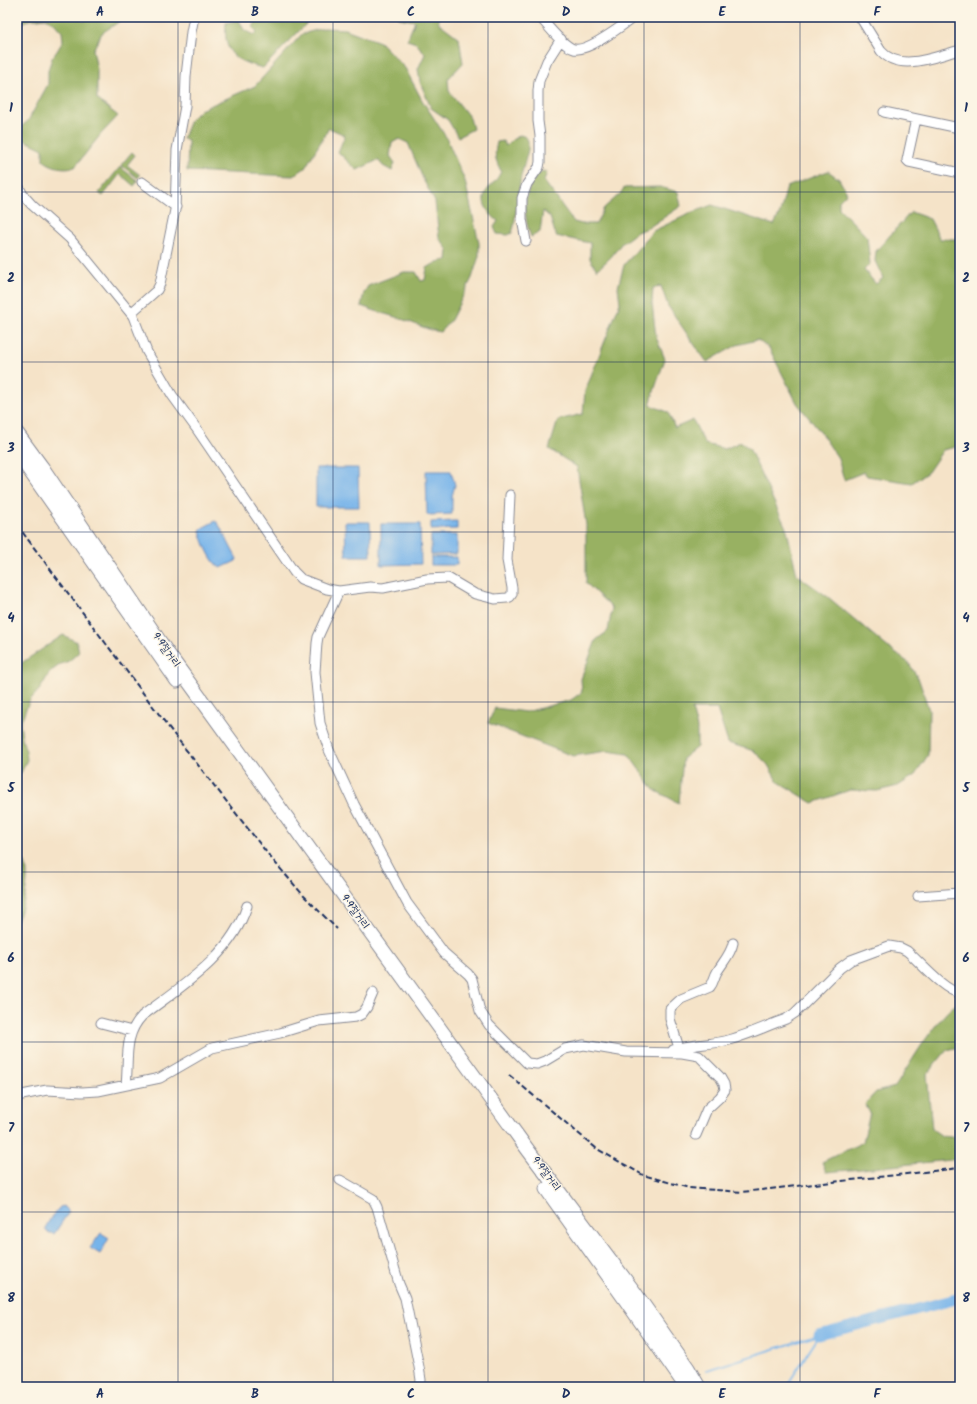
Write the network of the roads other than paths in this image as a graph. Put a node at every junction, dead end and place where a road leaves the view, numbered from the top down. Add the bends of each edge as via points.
1 (194, 17) edge
2 (540, 17) edge
3 (634, 17) edge
4 (860, 17) edge
5 (561, 39) junction
6 (960, 50) edge
7 (884, 112) dead end
8 (916, 119) junction
9 (960, 127) edge
10 (960, 173) edge
11 (142, 182) dead end
12 (17, 184) edge
13 (176, 207) junction
14 (526, 241) dead end
15 (131, 313) junction
16 (17, 433) edge
17 (17, 453) edge
18 (510, 495) dead end
19 (339, 591) junction
20 (960, 893) edge
21 (918, 896) dead end
22 (247, 906) dead end
23 (733, 943) dead end
24 (373, 993) dead end
25 (960, 993) edge
26 (101, 1023) dead end
27 (132, 1031) junction
28 (678, 1048) junction
29 (666, 1052) junction
30 (126, 1085) junction
31 (17, 1096) edge
32 (696, 1135) dead end
33 (340, 1180) dead end
34 (420, 1387) edge
35 (686, 1387) edge
36 (699, 1387) edge

1 - 13 street via 186,76 185,106 177,150
2 - 5 street
3 - 5 street via 600,40 580,49 574,49
4 - 6 street via 881,51 894,61 913,62
5 - 14 street via 539,81 540,162 522,198
7 - 8 street
8 - 9 street
8 - 10 street via 907,160
11 - 13 street
12 - 15 street via 23,195 70,239
13 - 15 street via 160,284 157,290
15 - 19 street via 147,352 172,395 294,572 301,579
16 - 36 highway, 9·9절거리 via 167,652 523,1144 636,1294
17 - 35 highway, 9·9절거리 via 176,680 522,1156
18 - 19 street via 507,560 512,588 510,597 495,599 475,594 448,578 440,577 383,588
19 - 29 street via 317,643 315,679 324,736 354,804 407,903 444,953 472,979 480,1011 489,1025 527,1063 532,1064 580,1045 626,1052
20 - 21 street
22 - 27 street via 238,927 219,955 142,1016
23 - 28 street via 732,950 716,973 713,983 681,999 670,1009 670,1019
24 - 30 street via 367,1008 356,1017 319,1021 280,1033 212,1048 160,1078
25 - 28 street via 940,981 907,951 889,946 851,960 786,1019 727,1041
26 - 27 street
27 - 30 street via 127,1049
28 - 29 street
29 - 32 street via 699,1056 724,1084 724,1093 708,1109
30 - 31 street via 82,1092 47,1090
33 - 34 street via 373,1200 378,1207 405,1298

